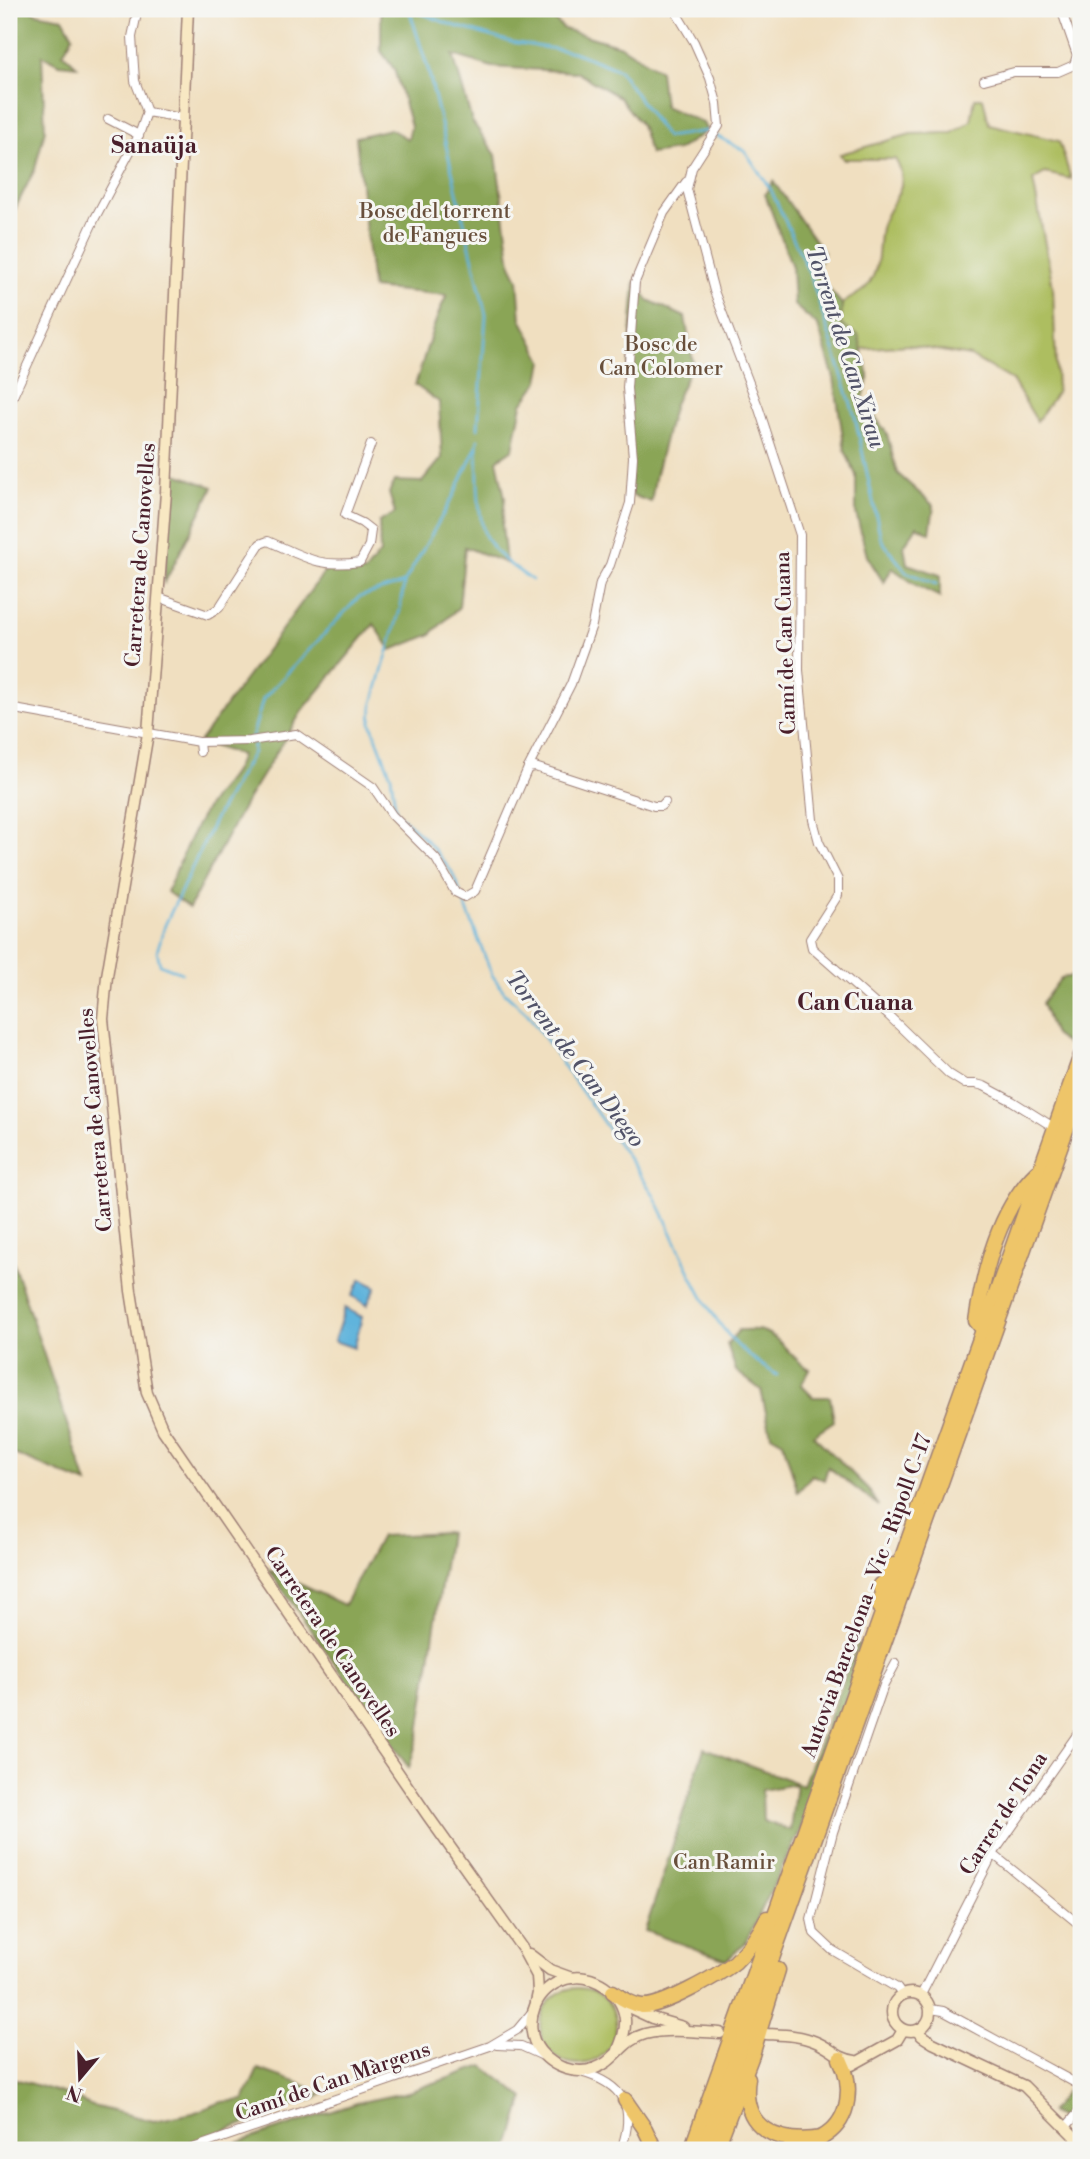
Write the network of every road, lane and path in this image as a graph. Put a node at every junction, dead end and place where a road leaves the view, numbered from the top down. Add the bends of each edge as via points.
1 (138, 9) edge
2 (188, 9) edge
3 (674, 9) edge
4 (1061, 9) edge
5 (984, 80) dead end
6 (147, 113) junction
7 (182, 118) junction
8 (108, 119) dead end
9 (139, 135) junction
10 (690, 177) junction
11 (9, 405) edge
12 (371, 444) dead end
13 (158, 597) junction
14 (9, 708) edge
15 (148, 733) junction
16 (199, 742) junction
17 (200, 752) dead end
18 (528, 768) junction
19 (665, 802) dead end
20 (1081, 1055) edge
21 (1081, 1088) edge
22 (1055, 1128) junction
23 (896, 1663) dead end
24 (1081, 1729) edge
25 (810, 1850) junction
26 (993, 1854) junction
27 (789, 1877) junction
28 (1081, 1926) edge
29 (522, 1948) junction
30 (572, 1978) junction
31 (902, 1994) junction
32 (921, 1994) junction
33 (616, 1996) junction
34 (535, 2006) junction
35 (931, 2009) junction
36 (903, 2030) junction
37 (917, 2031) junction
38 (766, 2034) dead end
39 (490, 2046) junction
40 (618, 2050) junction
41 (752, 2055) junction
42 (547, 2059) junction
43 (847, 2064) junction
44 (576, 2071) junction
45 (1081, 2087) edge
46 (625, 2100) junction
47 (1081, 2109) edge
48 (1066, 2127) junction
49 (822, 2138) junction
50 (1081, 2143) edge
51 (187, 2150) edge
52 (621, 2150) edge
53 (655, 2150) edge
54 (691, 2150) edge
55 (704, 2150) edge
56 (716, 2150) edge
57 (789, 2150) edge

1 - 6 street via 132,37 135,81
2 - 7 street, Carretera de Canovelles
3 - 10 street via 694,42 717,103 719,126
4 - 5 street via 1077,55 1074,65 1058,72 1014,72
6 - 7 street
6 - 9 street
7 - 13 street, Carretera de Canovelles
8 - 9 street
9 - 11 street via 95,218
10 - 18 street via 664,213 635,282 627,388 633,457 630,503 600,583 592,625 571,684
10 - 22 street, Camí de Can Cuana via 687,189 714,291 800,535 799,670 813,820 838,880 838,894 810,939 812,948 949,1074 965,1084 993,1091
12 - 13 street via 345,515 371,530 360,562 319,564 268,541 260,544 219,608 208,615
13 - 15 street, Carretera de Canovelles
14 - 15 street
15 - 16 street
15 - 29 street, Carretera de Canovelles via 103,1019 131,1291 147,1393 163,1430
16 - 17 street
16 - 18 street via 296,734 373,787 392,815 436,859 455,892 465,898 475,891
18 - 19 street via 654,806
20 - 22 highway
21 - 25 highway, Autovia Barcelona - Vic - Ripoll C-17
22 - 27 highway, Autovia Barcelona - Vic - Ripoll C-17 via 1041,1168 1022,1186 1003,1222 986,1269 976,1321 983,1329 912,1531 880,1585 883,1594 871,1632 872,1644
23 - 31 street via 884,1685 833,1832 811,1919 814,1933 832,1950
24 - 26 street, Carrer de Tona
25 - 41 highway via 800,1899
25 - 55 highway, Autovia Barcelona - Vic - Ripoll C-17
26 - 28 street
26 - 32 street, Carrer de Tona
27 - 33 highway via 762,1928 733,1964 660,2004 642,2006
27 - 54 highway, Autovia Barcelona - Vic - Ripoll C-17
29 - 30 street, Carretera de Canovelles via 550,1970
29 - 34 street, Carretera de Canovelles via 537,1976
30 - 33 street via 601,1983
30 - 34 street via 545,1990
31 - 32 street
31 - 36 street via 892,2010 893,2020
32 - 35 street
33 - 40 street via 625,2019
33 - 40 street via 667,2024 715,2033 651,2033
34 - 39 street, Camí de Can Màrgens via 517,2030
34 - 42 street via 531,2031
35 - 37 street via 930,2018
35 - 45 street via 943,2011
36 - 37 street
36 - 43 street via 881,2051
37 - 48 street via 1024,2086
38 - 43 street via 809,2039
39 - 42 street, Camí de Can Màrgens via 521,2046
39 - 51 street, Camí de Can Màrgens
40 - 44 street via 600,2066
41 - 49 highway via 747,2098 759,2124 785,2140
41 - 56 highway
42 - 44 street
43 - 49 highway via 847,2105 834,2129
44 - 46 street via 605,2082
46 - 52 street via 629,2123
46 - 53 highway
47 - 48 street
48 - 50 street
49 - 57 highway

